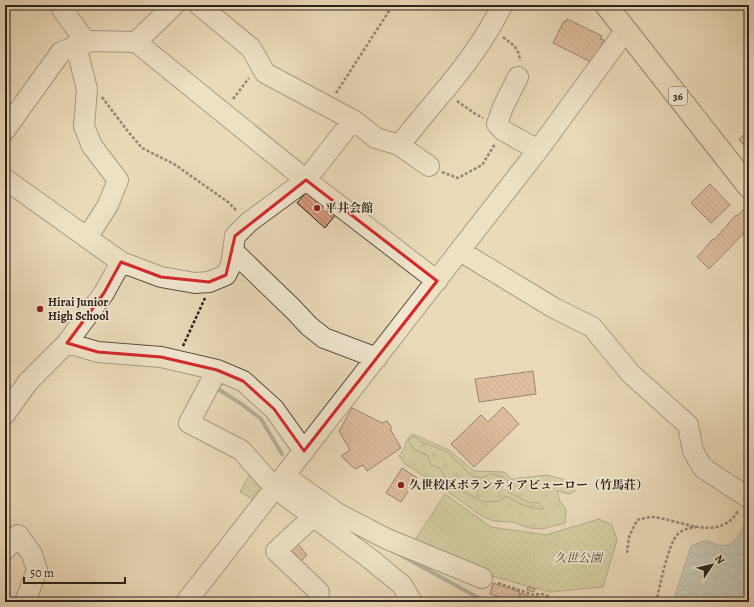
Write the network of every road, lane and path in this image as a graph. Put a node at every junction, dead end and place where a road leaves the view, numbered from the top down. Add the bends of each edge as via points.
1 (61, 5) edge
2 (174, 5) edge
3 (199, 5) edge
4 (393, 5) edge
5 (502, 5) edge
6 (606, 5) edge
7 (490, 27) junction
8 (626, 30) junction
9 (136, 42) junction
10 (80, 44) junction
11 (259, 63) junction
12 (518, 77) joint
13 (99, 91) dead end
14 (444, 91) junction
15 (327, 106) junction
16 (223, 113) junction
17 (353, 120) junction
18 (500, 127) junction
19 (5, 130) edge
20 (399, 144) junction
21 (538, 150) junction
22 (429, 166) joint
23 (5, 179) edge
24 (306, 180) junction
25 (749, 187) edge
26 (249, 222) junction
27 (87, 238) junction
28 (233, 251) junction
29 (460, 251) junction
30 (121, 262) junction
31 (437, 281) junction
32 (206, 296) dead end
33 (67, 343) junction
34 (377, 358) junction
35 (176, 361) junction
36 (217, 370) junction
37 (5, 414) edge
38 (304, 451) junction
39 (280, 482) junction
40 (747, 497) edge
41 (314, 516) junction
42 (696, 526) junction
43 (5, 550) edge
44 (627, 553) dead end
45 (482, 578) joint
46 (319, 592) dead end
47 (194, 597) edge
48 (25, 602) edge
49 (412, 602) edge
50 (555, 602) edge
51 (656, 602) edge

1 - 10 street
2 - 9 street
3 - 11 street via 250,48
4 - 15 path
5 - 7 street
6 - 8 main road, 36
7 - 12 path via 519,52
7 - 14 street via 456,78
8 - 21 street
8 - 25 main road, 36
9 - 10 street
9 - 16 street
10 - 19 street via 61,52
10 - 27 street via 79,58 87,89 84,126 92,146 118,180 108,205
11 - 15 street via 265,73
11 - 16 path
12 - 18 street via 502,107
13 - 26 path via 142,148 174,164 228,202
14 - 18 path via 474,114
14 - 20 street
15 - 17 street
16 - 24 street
17 - 20 street via 376,138
17 - 24 street
18 - 21 street
18 - 22 path via 482,165 458,178
20 - 22 street
21 - 29 street
23 - 27 street
24 - 26 street
24 - 31 street
26 - 28 street via 235,236
27 - 30 street
28 - 30 street via 226,275 209,282 195,283 161,277
28 - 34 street via 324,338
29 - 31 street
29 - 40 street via 592,328 631,374 688,425 693,451 703,468
30 - 33 street via 104,293
31 - 34 street
32 - 35 path
33 - 35 street via 98,352 161,357
33 - 37 street via 28,382
34 - 38 street
35 - 36 street
36 - 38 street via 243,381 274,409
36 - 39 street via 189,423 241,450
38 - 39 street
39 - 41 street
39 - 45 street via 387,539
39 - 47 street
40 - 42 path via 729,523 714,528
41 - 46 street via 276,551
41 - 49 street via 402,585
42 - 44 path via 651,517 637,520 629,537
42 - 51 path via 677,534 670,548
43 - 48 street via 18,535 32,554 37,570
45 - 50 path via 534,595 539,593 549,596

